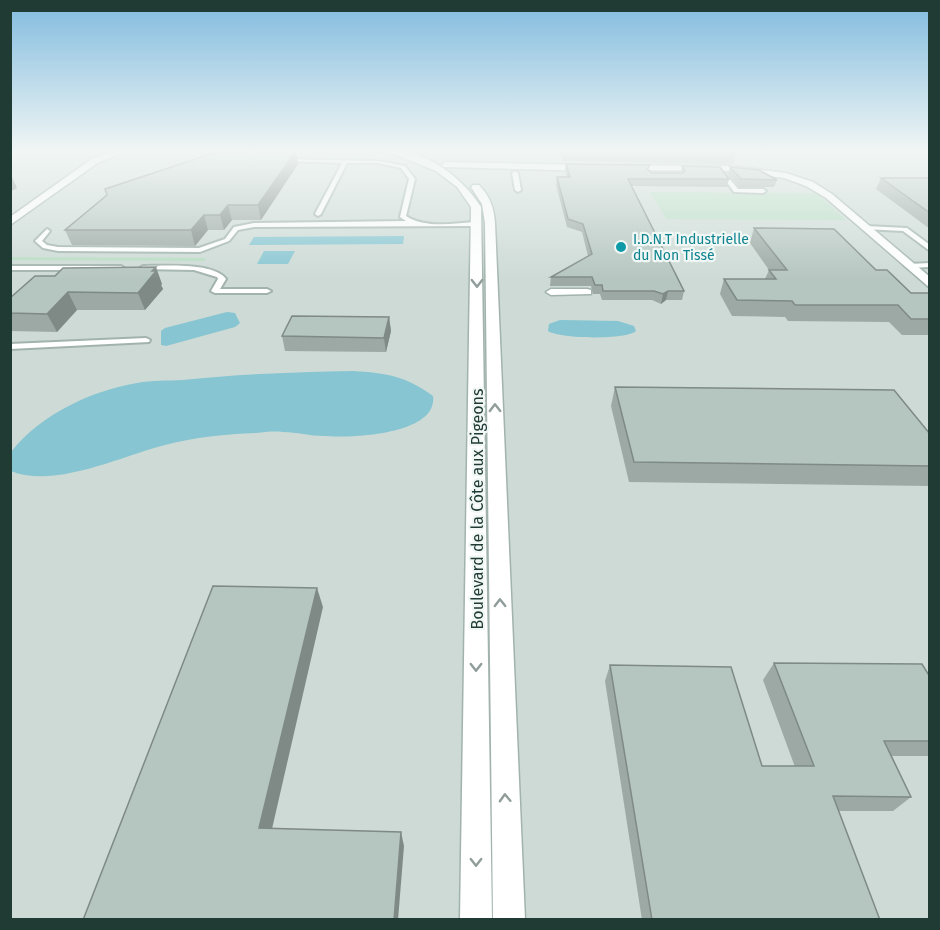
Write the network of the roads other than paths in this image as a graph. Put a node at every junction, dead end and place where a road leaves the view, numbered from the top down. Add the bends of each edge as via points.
1 (47, 193) edge
2 (328, 193) edge
3 (409, 193) edge
4 (467, 193) edge
5 (482, 193) edge
6 (826, 193) edge
7 (318, 214) dead end
8 (10, 222) edge
9 (417, 223) junction
10 (477, 224) junction
11 (866, 228) junction
12 (47, 231) dead end
13 (930, 249) edge
14 (10, 268) edge
15 (930, 268) edge
16 (918, 271) edge
17 (930, 284) edge
18 (267, 291) dead end
19 (551, 292) dead end
20 (587, 292) dead end
21 (146, 340) dead end
22 (10, 346) edge
23 (476, 920) edge
24 (508, 920) edge

1 - 8 street
2 - 7 lane
3 - 9 lane via 403,217
4 - 10 street, Boulevard de la Côte aux Pigeons via 476,207
24 -> 5 street, Boulevard de la Côte aux Pigeons via 490,223
6 - 11 street
9 - 10 lane
9 - 12 lane via 254,225 236,228 227,240 200,250 58,249 38,241
10 -> 23 street, Boulevard de la Côte aux Pigeons
11 - 13 lane via 905,229
11 - 16 street
14 - 18 lane via 194,268 220,276 215,291
15 - 16 lane
16 - 17 street
19 - 20 street
21 - 22 lane

